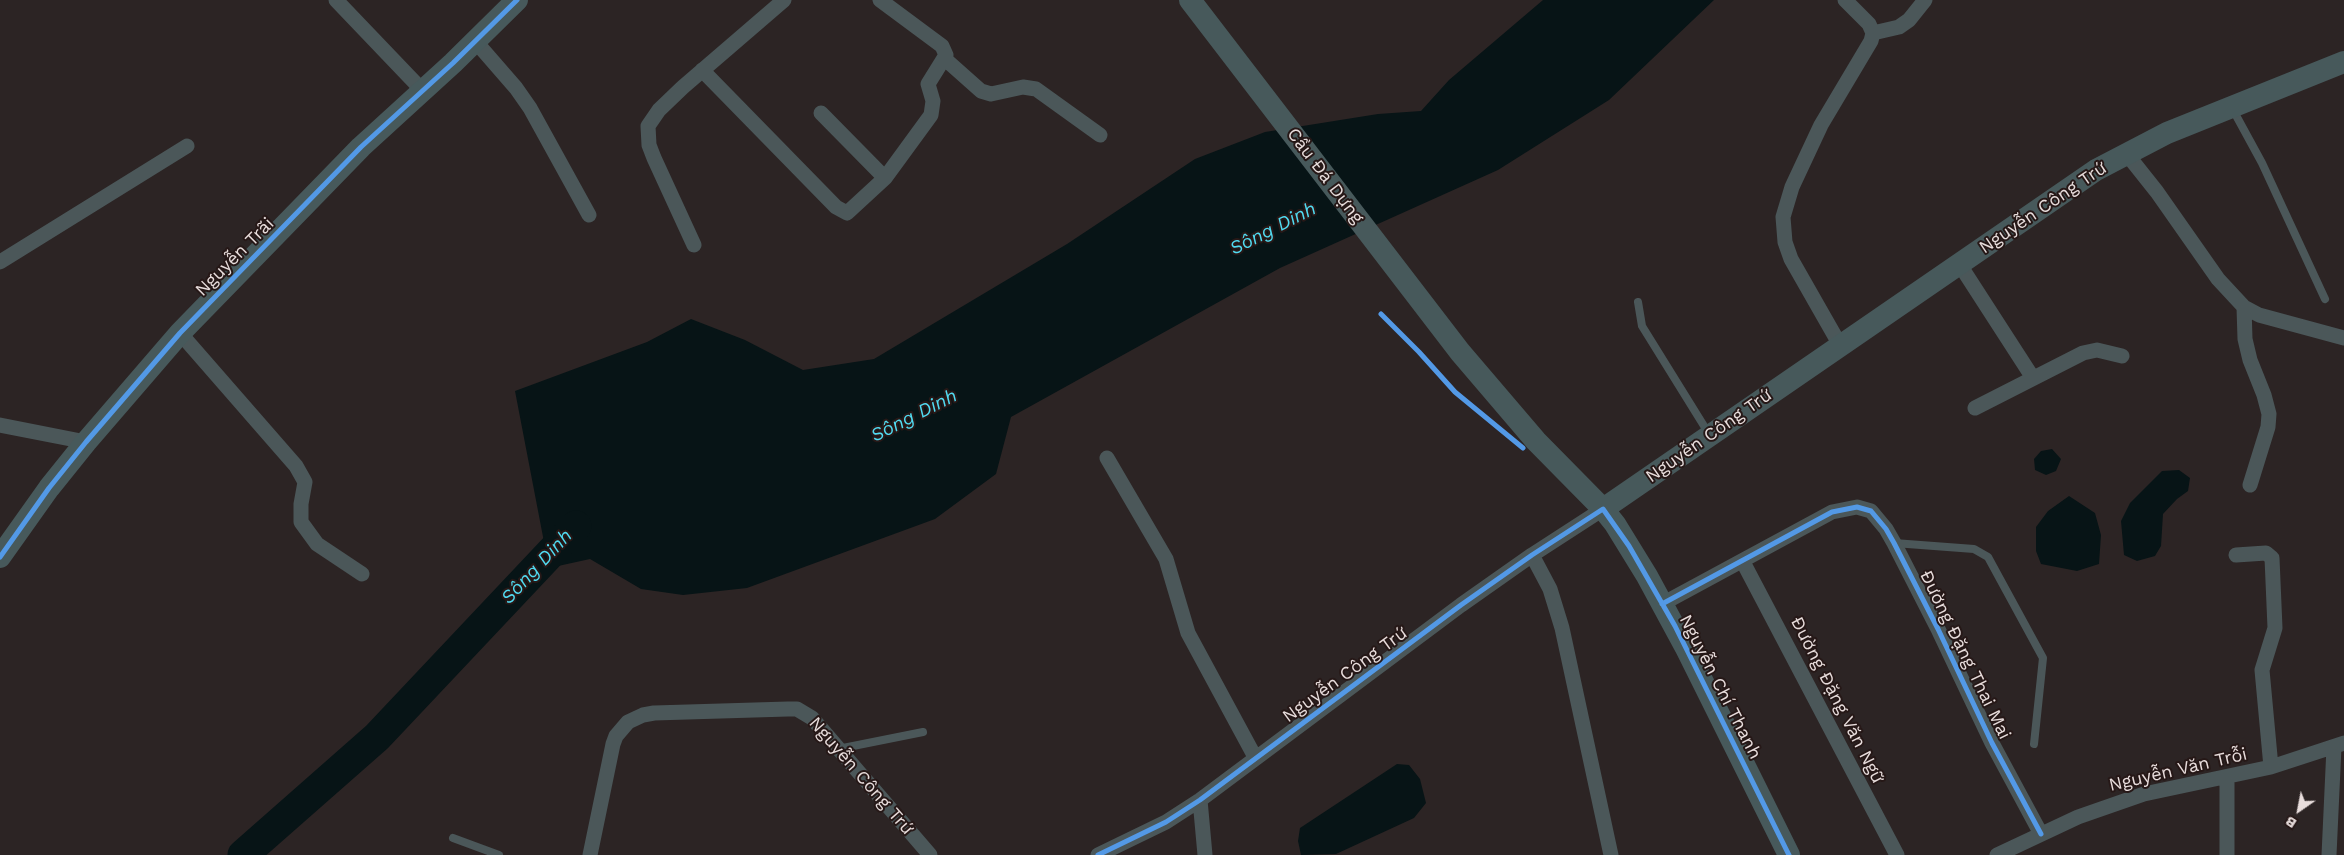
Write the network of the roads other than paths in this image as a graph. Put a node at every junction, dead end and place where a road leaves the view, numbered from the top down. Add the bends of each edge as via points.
1 (336, 0) edge
2 (517, 0) edge
3 (784, 0) edge
4 (880, 0) edge
5 (1190, 0) edge
6 (1845, 0) edge
7 (1925, 0) edge
8 (1873, 33) junction
9 (476, 42) junction
10 (945, 59) junction
11 (2344, 62) edge
12 (702, 70) junction
13 (422, 90) junction
14 (2231, 106) junction
15 (821, 113) dead end
16 (1100, 135) dead end
17 (187, 146) dead end
18 (2126, 153) junction
19 (885, 178) junction
20 (589, 215) dead end
21 (694, 245) dead end
22 (0, 262) edge
23 (1960, 265) junction
24 (2325, 299) dead end
25 (1638, 302) dead end
26 (2244, 307) junction
27 (180, 333) junction
28 (2344, 338) edge
29 (1840, 345) junction
30 (1460, 352) joint
31 (2122, 356) dead end
32 (2033, 378) junction
33 (1975, 408) dead end
34 (0, 425) edge
35 (1710, 436) junction
36 (86, 442) junction
37 (1106, 458) dead end
38 (2250, 485) dead end
39 (1604, 510) junction
40 (1894, 543) junction
41 (1532, 555) junction
42 (2236, 556) dead end
43 (0, 557) edge
44 (1743, 562) junction
45 (362, 574) dead end
46 (1662, 604) junction
47 (924, 732) dead end
48 (2034, 744) dead end
49 (2339, 745) edge
50 (838, 749) junction
51 (1255, 757) junction
52 (2271, 767) junction
53 (2227, 777) junction
54 (1200, 800) junction
55 (2040, 834) junction
56 (452, 838) dead end
57 (499, 855) edge
58 (590, 855) edge
59 (930, 855) edge
60 (1098, 855) edge
61 (1205, 855) edge
62 (1611, 855) edge
63 (1789, 855) edge
64 (1897, 855) edge
65 (1997, 855) edge
66 (2227, 855) edge
67 (2329, 855) edge

1 - 13 street
2 - 9 main road, Nguyễn Trãi
3 - 12 street
4 - 10 street via 942,46
5 - 30 main road, Cầu Đá Dựng
6 - 8 street via 1869,24
7 - 8 street via 1899,27
8 - 29 street via 1865,54 1818,132 1792,187 1783,217 1785,242 1791,259
9 - 13 main road, Nguyễn Trãi
9 - 20 street via 530,108
10 - 16 street via 980,90 991,94 1023,87 1036,89
10 - 19 street via 928,84 933,105 931,115
11 - 14 main road, Nguyễn Công Trứ
12 - 19 street via 841,211 851,211
12 - 21 street via 652,118 648,133 654,158
13 - 27 main road, Nguyễn Trãi via 361,147
14 - 18 main road, Nguyễn Công Trứ
14 - 24 lane via 2262,163
15 - 19 street
17 - 22 street
18 - 23 main road, Nguyễn Công Trứ via 2075,184
18 - 26 street via 2218,279
23 - 29 main road, Nguyễn Công Trứ
23 - 32 street
25 - 35 lane via 1642,326
26 - 28 street via 2259,315
26 - 38 street via 2245,339 2269,414 2266,437
27 - 36 main road, Nguyễn Trãi
27 - 45 street via 296,466 305,482 300,522 317,544
29 - 35 main road, Nguyễn Công Trứ
30 - 39 main road, Nguyễn Chí Thanh via 1529,445
31 - 32 street via 2090,350
32 - 33 street
34 - 36 street
35 - 39 main road, Nguyễn Công Trứ
36 - 43 main road, Nguyễn Trãi
37 - 51 street via 1166,559 1188,633
39 - 41 street, Nguyễn Công Trứ
39 - 46 main road, Nguyễn Chí Thanh
40 - 44 street, Đường Đặng Thai Mai via 1871,511 1846,508 1807,524
40 - 48 lane via 1974,549 1988,557 2043,658
40 - 55 street, Đường Đặng Thai Mai
41 - 51 street, Nguyễn Công Trứ
41 - 62 street via 1550,589 1562,628
42 - 52 street via 2266,553 2272,558 2275,628 2262,670
44 - 46 street, Đường Đặng Thai Mai
44 - 64 street, Đường Đặng Văn Ngữ
46 - 63 main road, Nguyễn Chí Thanh
47 - 50 lane
49 - 52 street, Nguyễn Văn Trỗi
49 - 67 street
50 - 58 street, Nguyễn Công Trứ via 812,718 797,709 683,711 635,718 622,728 613,744
50 - 59 street, Nguyễn Công Trứ
51 - 54 street, Nguyễn Công Trứ
52 - 53 street, Nguyễn Văn Trỗi
53 - 55 street, Nguyễn Văn Trỗi via 2144,794
53 - 66 street
54 - 60 street, Nguyễn Công Trứ via 1166,822
54 - 61 street
55 - 65 street, Nguyễn Văn Trỗi
56 - 57 lane

